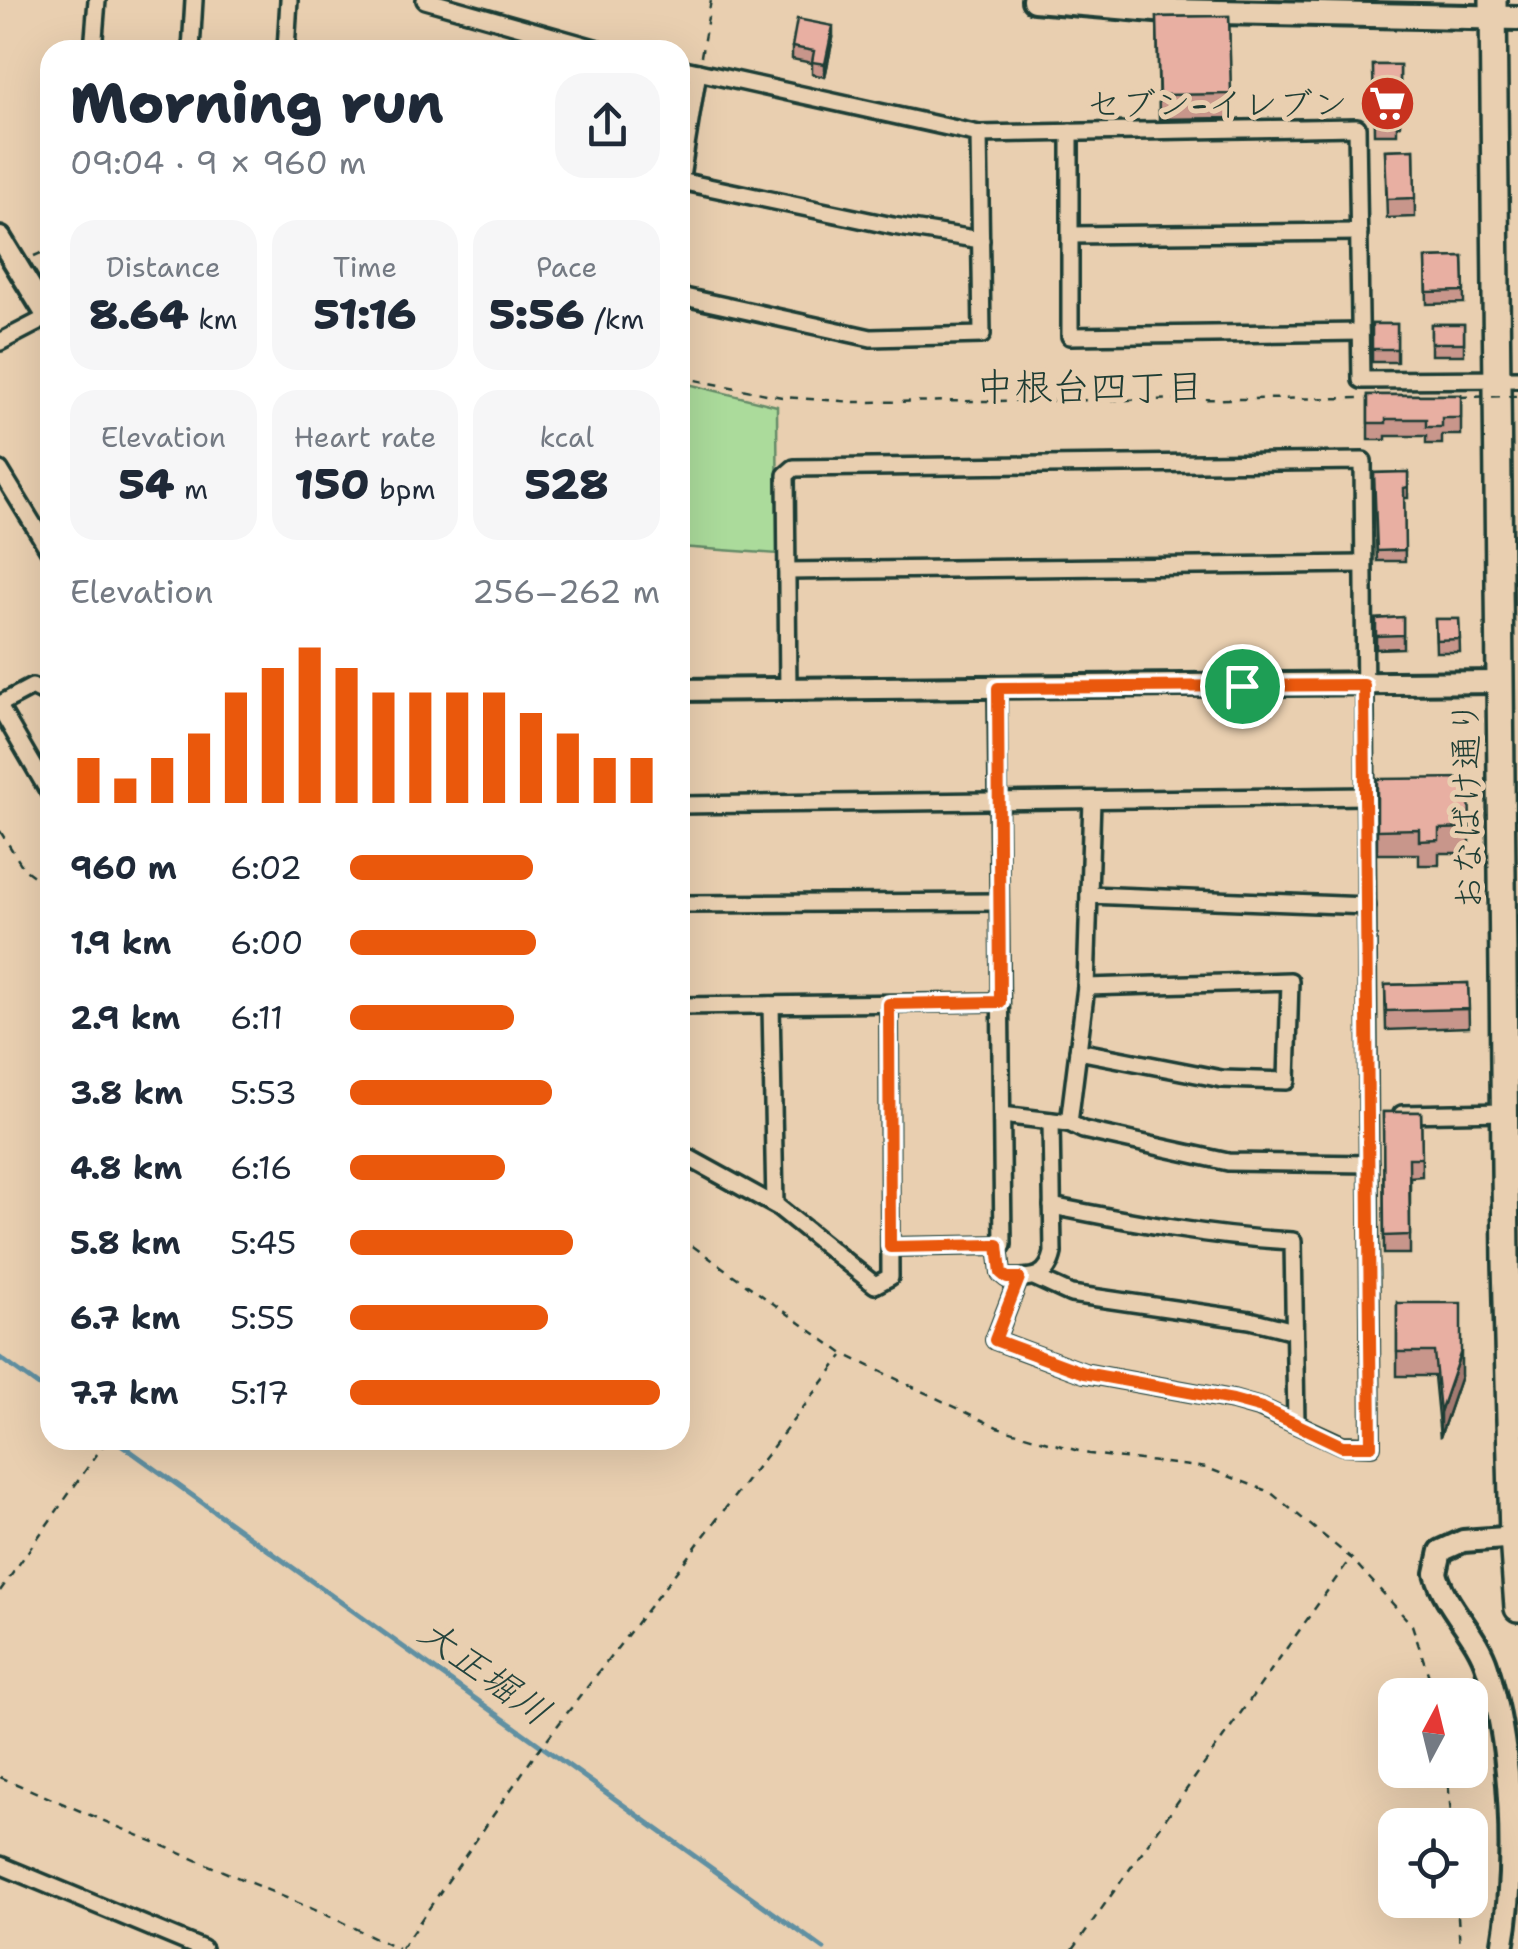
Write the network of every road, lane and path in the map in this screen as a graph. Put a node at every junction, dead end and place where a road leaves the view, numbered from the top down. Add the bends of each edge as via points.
1 (97, 0) edge
2 (194, 0) edge
3 (289, 0) edge
4 (425, 0) edge
5 (711, 0) edge
6 (1034, 0) edge
7 (1076, 3) edge
8 (1501, 12) edge
9 (94, 40) edge
10 (192, 40) edge
11 (287, 40) edge
12 (567, 40) edge
13 (690, 70) edge
14 (698, 72) junction
15 (690, 121) edge
16 (1070, 132) junction
17 (979, 134) junction
18 (690, 184) edge
19 (1358, 232) junction
20 (1070, 235) junction
21 (0, 238) edge
22 (980, 240) junction
23 (690, 298) edge
24 (40, 302) edge
25 (40, 322) edge
26 (1360, 332) junction
27 (0, 342) edge
28 (690, 379) edge
29 (1508, 379) edge
30 (1518, 396) edge
31 (1458, 397) edge
32 (1380, 398) edge
33 (0, 470) edge
34 (40, 536) edge
35 (1364, 564) junction
36 (787, 572) junction
37 (1500, 682) junction
38 (1364, 685) junction
39 (998, 688) junction
40 (690, 690) edge
41 (40, 691) edge
42 (788, 691) junction
43 (0, 706) edge
44 (40, 776) edge
45 (1366, 796) junction
46 (1092, 800) junction
47 (998, 801) junction
48 (690, 805) edge
49 (0, 831) edge
50 (40, 881) edge
51 (1089, 895) junction
52 (1000, 902) junction
53 (690, 904) edge
54 (1367, 906) junction
55 (1086, 986) junction
56 (1000, 1002) junction
57 (889, 1004) junction
58 (771, 1005) junction
59 (690, 1006) edge
60 (1078, 1051) junction
61 (1505, 1112) junction
62 (1368, 1114) junction
63 (1002, 1116) junction
64 (1051, 1121) junction
65 (1069, 1122) junction
66 (690, 1159) edge
67 (1369, 1164) junction
68 (775, 1206) junction
69 (1052, 1206) junction
70 (690, 1244) edge
71 (998, 1245) junction
72 (890, 1247) junction
73 (1019, 1278) junction
74 (1036, 1278) junction
75 (1294, 1331) junction
76 (844, 1354) junction
77 (1296, 1423) junction
78 (99, 1450) edge
79 (1515, 1537) edge
80 (1351, 1558) junction
81 (0, 1591) edge
82 (1518, 1608) edge
83 (1429, 1678) edge
84 (0, 1778) edge
85 (0, 1865) edge
86 (1458, 1918) edge
87 (203, 1949) edge
88 (400, 1949) edge
89 (1073, 1949) edge
90 (1460, 1949) edge
91 (1502, 1949) edge

1 - 9 street
2 - 10 street
3 - 11 street
4 - 12 street
5 - 14 path
6 - 7 main road
7 - 8 main road via 1168,12
8 - 29 main road, おなばけ通り
13 - 14 street
14 - 15 street
14 - 17 street
16 - 17 street
16 - 19 street via 1357,128
16 - 20 street
17 - 22 street
18 - 22 street
19 - 20 street
19 - 26 street
20 - 26 street via 1070,336
21 - 24 street
22 - 23 street via 982,335 871,338
25 - 27 street
26 - 29 street via 1360,380
28 - 32 path via 782,397 855,402
29 - 37 main road, おなばけ通り
30 - 31 path, bridge
33 - 34 street
35 - 36 street
35 - 36 street via 1362,460 794,468 786,475
35 - 38 street
36 - 42 street
37 - 38 street
37 - 61 main road, おなばけ通り
38 - 39 street
38 - 45 street
39 - 42 street
39 - 47 street
40 - 42 street
41 - 43 street via 32,687
43 - 44 street
45 - 46 street
45 - 54 street
46 - 47 street
46 - 51 street
47 - 48 street
47 - 52 street
49 - 50 path via 24,869
51 - 54 street
51 - 55 street
52 - 53 street
52 - 56 street
54 - 62 street
55 - 60 street
55 - 60 street via 1290,980 1287,1081 1222,1079
56 - 57 street
56 - 63 street
57 - 58 street
57 - 72 street
58 - 59 street
58 - 68 street
60 - 65 street
61 - 62 street
61 - 79 main road, おなばけ通り
62 - 67 street
63 - 64 street
63 - 71 street
64 - 65 street
64 - 69 street
65 - 67 street via 1228,1162
66 - 68 street
67 - 77 street via 1371,1446 1342,1446
68 - 72 street via 875,1285 890,1277
69 - 74 street via 1050,1267
69 - 75 street via 1146,1225 1294,1241
70 - 76 path
71 - 72 street
71 - 73 street via 1001,1273
73 - 74 street
73 - 77 street via 995,1340 1084,1373 1202,1392
74 - 75 street via 1071,1294
75 - 77 street
76 - 80 path via 997,1426 1089,1454 1207,1468 1270,1492
76 - 88 path via 540,1749
78 - 81 path
79 - 82 main road, おなばけ通り
79 - 91 street via 1462,1541 1442,1551 1436,1573 1486,1664 1500,1723 1512,1884
80 - 83 path via 1412,1626
80 - 89 path
84 - 88 path
85 - 87 street
86 - 90 path

